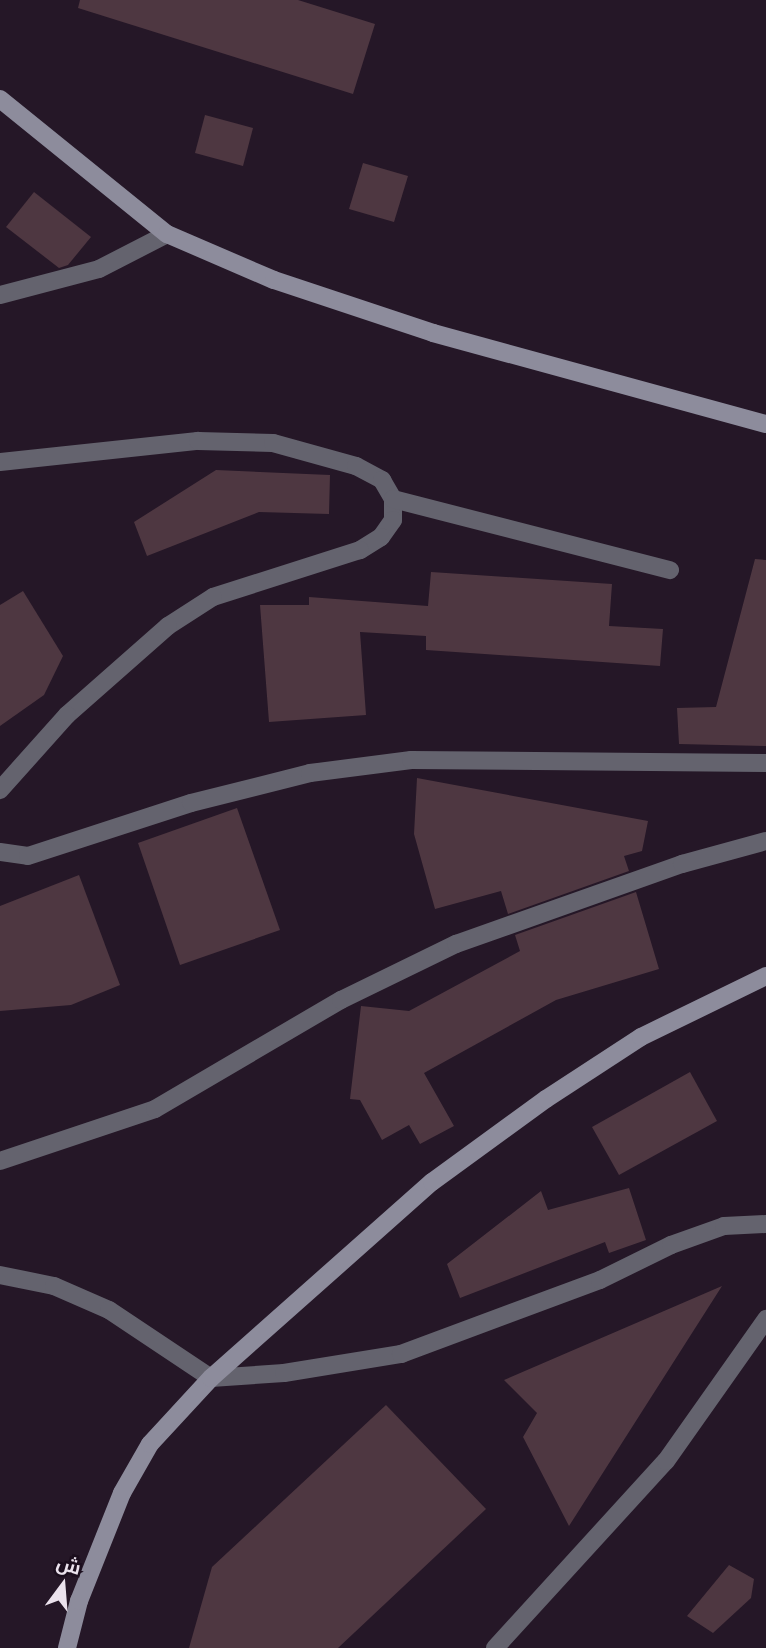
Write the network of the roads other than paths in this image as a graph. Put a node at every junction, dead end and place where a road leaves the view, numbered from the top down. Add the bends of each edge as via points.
1 (0, 99) edge
2 (167, 234) junction
3 (0, 295) edge
4 (766, 424) edge
5 (0, 462) edge
6 (393, 499) junction
7 (670, 570) dead end
8 (766, 763) edge
9 (0, 790) edge
10 (766, 841) edge
11 (0, 852) edge
12 (766, 976) edge
13 (0, 1161) edge
14 (766, 1224) edge
15 (0, 1275) edge
16 (766, 1319) edge
17 (211, 1378) junction
18 (67, 1648) edge
19 (495, 1648) edge

1 - 2 street
2 - 3 street via 99,269
2 - 4 street via 274,280 433,333
5 - 6 street via 198,441 273,443 356,466 382,480
6 - 7 street
6 - 9 street via 393,520 381,537 360,550 213,597 168,626 67,715
8 - 11 street via 411,760 310,773 191,803 27,856
10 - 13 street via 682,864 456,944 341,1000 155,1109
12 - 17 street via 641,1037 546,1099 432,1182
14 - 17 street via 724,1226 681,1241 600,1280 401,1354 345,1367
15 - 17 street via 54,1286 109,1310
16 - 19 street via 657,1471
17 - 18 street via 150,1444 122,1493 79,1601

